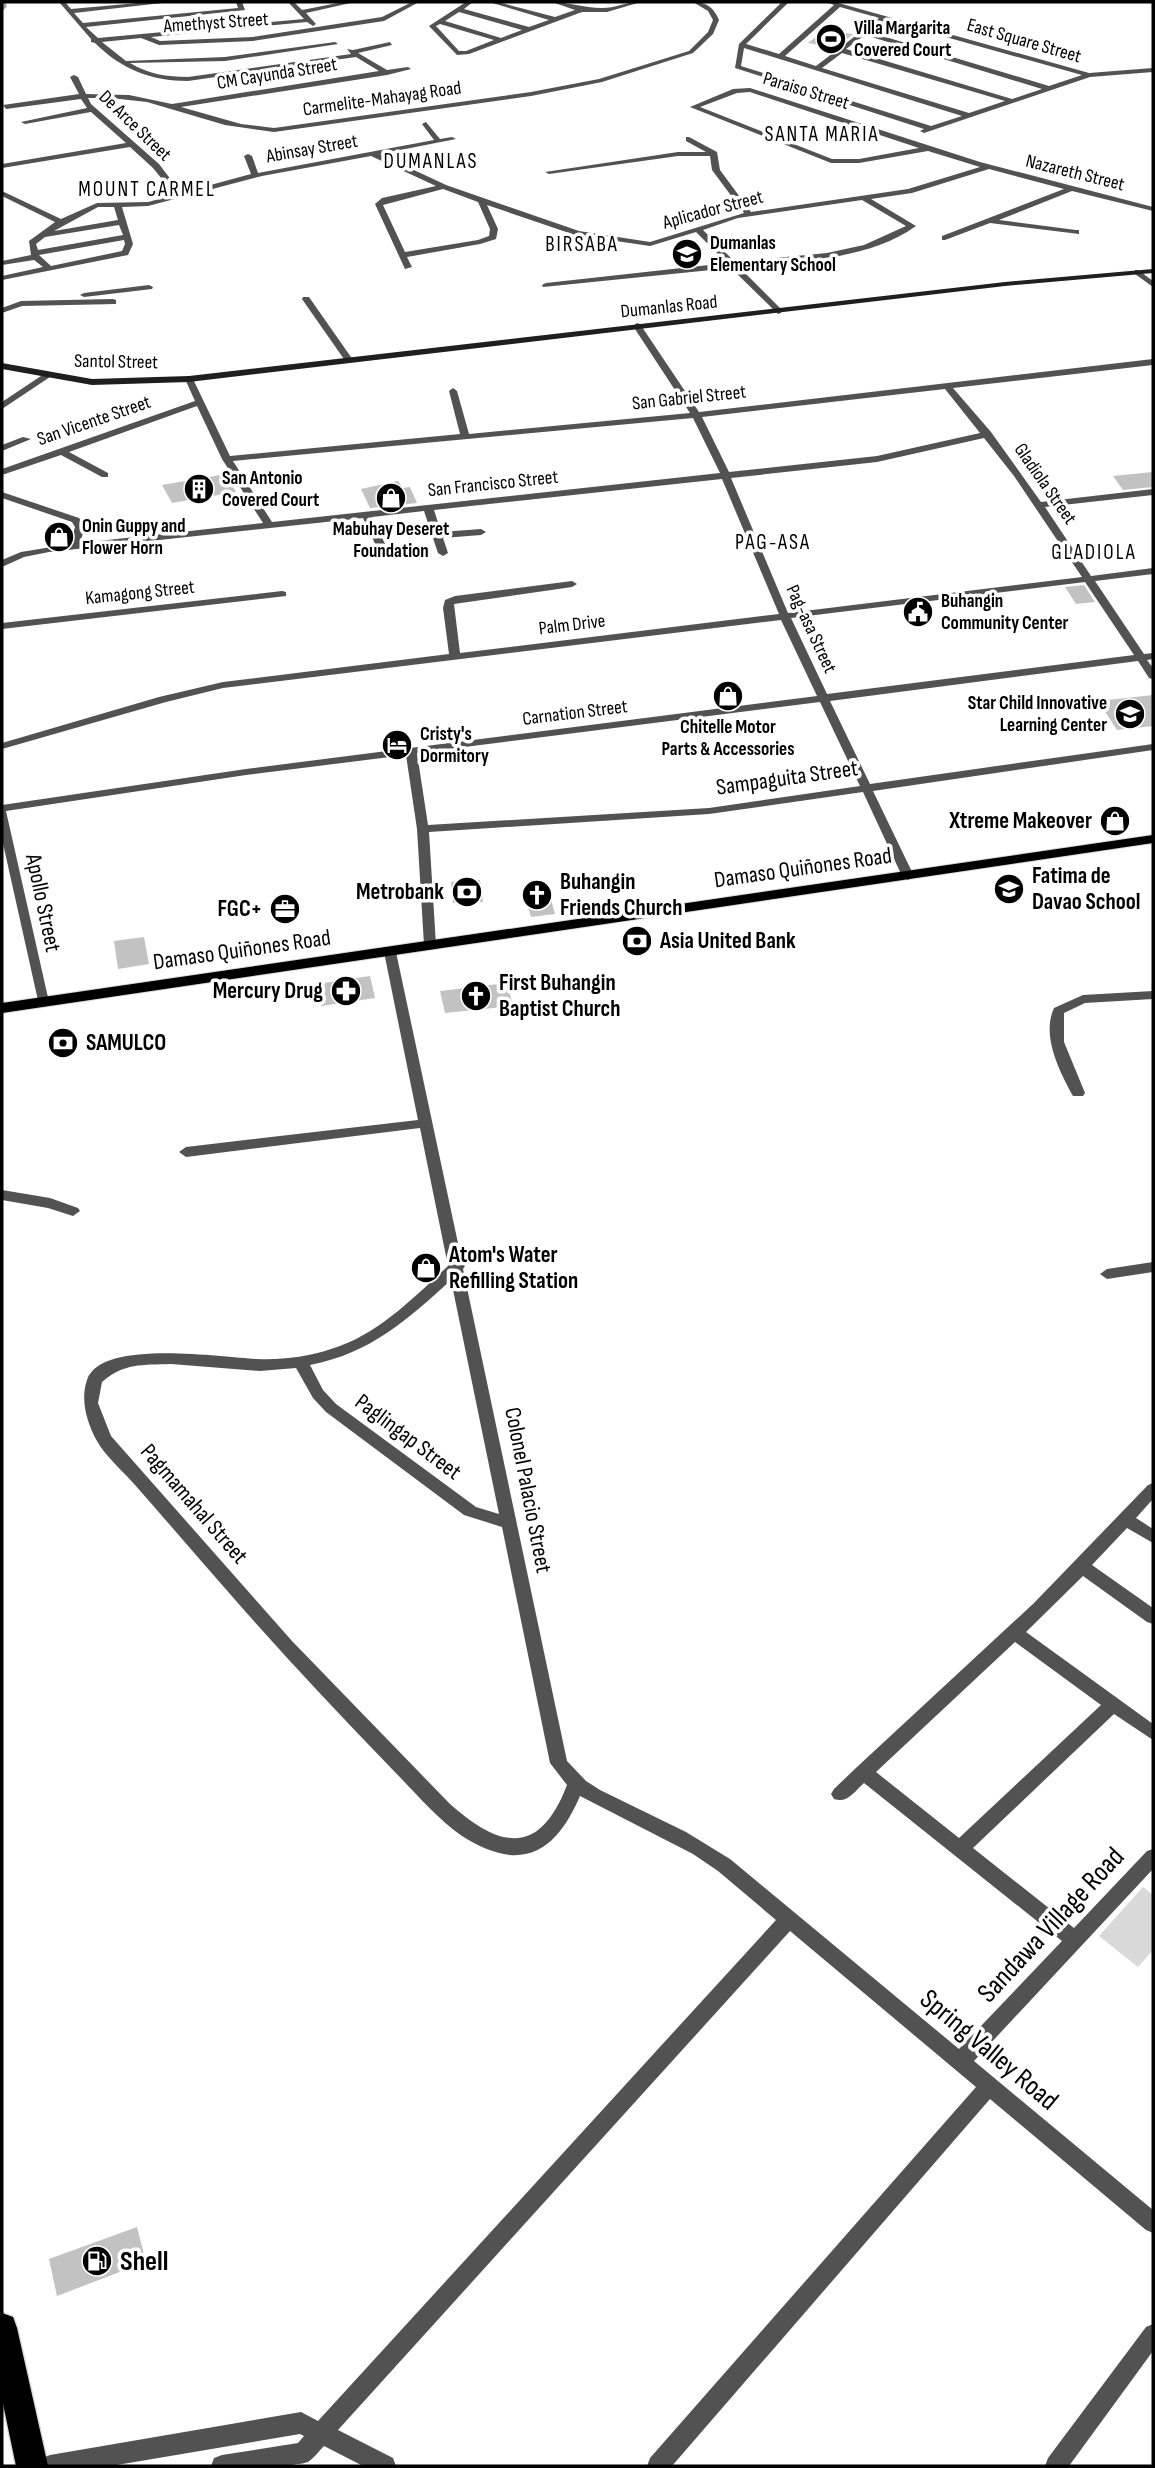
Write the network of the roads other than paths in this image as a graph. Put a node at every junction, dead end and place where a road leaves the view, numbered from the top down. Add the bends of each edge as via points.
1 (62, 2) edge
2 (168, 2) edge
3 (239, 2) edge
4 (291, 2) edge
5 (349, 2) edge
6 (416, 2) edge
7 (470, 2) edge
8 (492, 2) edge
9 (555, 2) edge
10 (638, 2) edge
11 (696, 2) edge
12 (786, 2) edge
13 (829, 2) edge
14 (839, 4) junction
15 (607, 6) edge
16 (458, 9) junction
17 (581, 10) junction
18 (69, 11) junction
19 (301, 12) junction
20 (884, 17) junction
21 (553, 19) junction
22 (309, 20) junction
23 (439, 21) junction
24 (82, 25) junction
25 (317, 29) junction
26 (527, 29) junction
27 (865, 33) junction
28 (141, 36) junction
29 (500, 40) junction
30 (93, 41) junction
31 (335, 44) junction
32 (390, 44) dead end
33 (741, 45) junction
34 (841, 50) junction
35 (355, 53) junction
36 (781, 57) junction
37 (124, 61) junction
38 (818, 68) junction
39 (408, 69) dead end
40 (1153, 70) edge
41 (387, 73) junction
42 (1089, 75) junction
43 (75, 77) dead end
44 (1050, 89) junction
45 (81, 95) junction
46 (1012, 102) junction
47 (6, 107) dead end
48 (170, 107) junction
49 (93, 109) junction
50 (970, 116) junction
51 (25, 122) dead end
52 (426, 124) dead end
53 (932, 129) junction
54 (914, 134) dead end
55 (452, 139) dead end
56 (689, 139) dead end
57 (438, 141) junction
58 (133, 144) junction
59 (930, 148) junction
60 (373, 154) junction
61 (714, 154) junction
62 (248, 156) dead end
63 (2, 166) edge
64 (989, 167) junction
65 (549, 172) dead end
66 (255, 175) junction
67 (443, 187) junction
68 (1072, 188) junction
69 (2, 193) edge
70 (179, 195) junction
71 (864, 198) junction
72 (481, 199) junction
73 (118, 206) junction
74 (1153, 209) edge
75 (749, 214) junction
76 (991, 220) junction
77 (61, 222) junction
78 (122, 222) junction
79 (697, 228) junction
80 (1076, 232) dead end
81 (39, 236) junction
82 (127, 237) junction
83 (945, 238) dead end
84 (35, 255) junction
85 (404, 255) junction
86 (2, 263) edge
87 (736, 265) junction
88 (408, 267) dead end
89 (50, 269) junction
90 (1153, 271) edge
91 (1138, 272) junction
92 (2, 278) edge
93 (546, 285) dead end
94 (1153, 285) edge
95 (149, 287) dead end
96 (306, 299) dead end
97 (113, 302) dead end
98 (67, 303) junction
99 (2, 311) edge
100 (778, 311) junction
101 (637, 326) junction
102 (349, 360) junction
103 (1153, 362) edge
104 (2, 366) edge
105 (47, 375) junction
106 (189, 379) junction
107 (948, 387) junction
108 (453, 391) dead end
109 (198, 403) junction
110 (2, 405) edge
111 (696, 415) junction
112 (988, 434) junction
113 (465, 437) junction
114 (26, 439) dead end
115 (2, 448) edge
116 (61, 451) junction
117 (2, 457) edge
118 (227, 459) junction
119 (17, 467) junction
120 (2, 472) edge
121 (105, 475) dead end
122 (726, 477) junction
123 (1153, 492) edge
124 (2, 495) edge
125 (1040, 505) junction
126 (428, 508) junction
127 (366, 514) junction
128 (269, 525) junction
129 (481, 532) dead end
130 (438, 535) junction
131 (74, 547) junction
132 (383, 550) dead end
133 (443, 553) dead end
134 (2, 564) edge
135 (1153, 571) edge
136 (1089, 579) junction
137 (572, 584) dead end
138 (282, 594) dead end
139 (785, 617) junction
140 (2, 626) edge
141 (455, 656) junction
142 (1147, 657) edge
143 (1153, 676) edge
144 (825, 699) junction
145 (2, 747) edge
146 (1153, 747) edge
147 (411, 752) junction
148 (867, 788) junction
149 (2, 810) edge
150 (423, 829) junction
151 (1153, 839) edge
152 (908, 876) junction
153 (430, 945) junction
154 (390, 951) junction
155 (1153, 995) edge
156 (43, 1002) junction
157 (2, 1008) edge
158 (1078, 1093) dead end
159 (427, 1123) junction
160 (186, 1152) dead end
161 (2, 1195) edge
162 (73, 1211) dead end
163 (458, 1266) junction
164 (1153, 1267) edge
165 (1107, 1274) dead end
166 (300, 1360) junction
167 (1153, 1489) edge
168 (1127, 1520) junction
169 (510, 1521) junction
170 (1153, 1537) edge
171 (1081, 1566) junction
172 (1153, 1617) edge
173 (1013, 1632) junction
174 (1113, 1704) junction
175 (1153, 1733) edge
176 (863, 1772) junction
177 (576, 1784) junction
178 (840, 1794) dead end
179 (960, 1849) junction
180 (1153, 1857) edge
181 (789, 1920) junction
182 (1076, 1941) junction
183 (960, 2062) junction
184 (989, 2086) junction
185 (1153, 2223) edge
186 (1153, 2334) edge
187 (3, 2336) edge
188 (321, 2431) junction
189 (32, 2466) edge
190 (50, 2466) edge
191 (222, 2466) edge
192 (385, 2466) edge
193 (658, 2466) edge
194 (1056, 2466) edge

1 - 18 street
2 - 18 street
3 - 24 street via 242,10
4 - 19 street
5 - 19 street
6 - 25 street, Amethyst Street via 384,19
7 - 16 street
8 - 21 street
9 - 17 street
10 - 15 street
11 - 48 street, Carmelite-Mahayag Road via 716,20 698,48 584,85 274,130 233,125
12 - 33 street
13 - 14 street, East Square Street
14 - 20 street, East Square Street
14 - 36 street
15 - 17 street
16 - 23 street
16 - 26 street
17 - 21 street
18 - 24 street
19 - 22 street
20 - 27 street
20 - 42 street, East Square Street
21 - 26 street
22 - 25 street
22 - 28 street
23 - 29 street
23 - 29 street via 432,29 455,52 467,53
24 - 30 street
25 - 28 street, Amethyst Street via 211,43 153,43
25 - 31 street
26 - 29 street
27 - 34 street
27 - 44 street
28 - 30 street
30 - 37 street
31 - 35 street
31 - 37 street via 225,59
32 - 35 street
33 - 36 street
33 - 53 street via 735,64 742,70
34 - 38 street
34 - 46 street
35 - 37 street via 188,79 162,79
35 - 41 street
36 - 38 street
38 - 50 street
39 - 41 street, CM Cayunda Street
40 - 42 street
41 - 48 street, CM Cayunda Street
42 - 44 street
43 - 45 street, De Arce Street
44 - 46 street
45 - 47 street, Carmelite-Mahayag Road
45 - 48 street, Carmelite-Mahayag Road via 123,96
45 - 49 street, De Arce Street
46 - 50 street
49 - 51 street
49 - 58 street, De Arce Street
50 - 53 street
52 - 57 street
53 - 54 street
55 - 57 street, Abinsay Street
56 - 61 street
57 - 60 street, Abinsay Street
58 - 63 street
58 - 70 street, De Arce Street
59 - 59 street, Paraiso Street via 831,162 694,107 750,90
59 - 64 street, Paraiso Street
60 - 66 street, Abinsay Street
60 - 67 street, Aplicador Street
61 - 65 street via 678,154
61 - 75 street via 716,170
62 - 66 street
64 - 68 street, Nazareth Street
64 - 71 street, Aplicador Street via 920,188
66 - 70 street, Abinsay Street
67 - 72 street, Aplicador Street
67 - 85 street via 380,202
68 - 74 street, Nazareth Street
68 - 76 street
69 - 77 street
70 - 73 street, Abinsay Street
71 - 75 street, Aplicador Street
71 - 87 street via 912,226 855,250
72 - 79 street, Aplicador Street via 596,237 650,244
72 - 85 street via 494,237
73 - 77 street, Abinsay Street via 97,205
73 - 78 street
75 - 79 street, Aplicador Street
76 - 80 street
76 - 83 street
77 - 81 street, Abinsay Street
78 - 81 street
78 - 82 street
79 - 87 street
81 - 84 street via 32,243
82 - 84 street
82 - 89 street via 125,253
84 - 86 street
84 - 89 street
85 - 88 street
87 - 93 street
87 - 100 street
89 - 92 street
90 - 91 main road, Dumanlas Road
91 - 94 street
91 - 100 main road, Dumanlas Road
95 - 98 street via 78,296
96 - 102 street
97 - 98 street
98 - 99 street via 15,304
100 - 101 main road, Dumanlas Road
101 - 102 main road, Dumanlas Road
101 - 111 street, Pag-asa Street
102 - 106 main road, Dumanlas Road
103 - 107 street, San Gabriel Street
104 - 105 main road, Santol Street
105 - 106 main road, Santol Street via 107,383
105 - 110 street
106 - 109 street
107 - 111 street, San Gabriel Street
107 - 112 street, Gladiola Street
108 - 113 street
109 - 116 street, San Vicente Street
109 - 118 street
111 - 113 street, San Gabriel Street
111 - 122 street, Pag-asa Street
112 - 122 street, San Francisco Street via 877,459
112 - 125 street, Gladiola Street
113 - 118 street, San Gabriel Street
114 - 115 street
116 - 119 street, San Vicente Street
116 - 121 street
117 - 119 street
118 - 128 street
119 - 120 street, San Vicente Street
122 - 126 street, San Francisco Street
122 - 139 street, Pag-asa Street
123 - 125 street
124 - 131 street via 76,520 80,527
125 - 136 street, Gladiola Street
126 - 127 street, San Francisco Street
126 - 130 street
127 - 128 street, San Francisco Street
127 - 132 street
128 - 131 street, San Francisco Street
129 - 130 street
130 - 133 street
131 - 134 street, San Francisco Street via 33,552
135 - 136 street, Palm Drive
136 - 139 street, Palm Drive
136 - 142 street, Gladiola Street
137 - 141 street via 449,602
138 - 140 street, Kamagong Street
139 - 141 street, Palm Drive
139 - 144 street, Pag-asa Street
141 - 145 street, Palm Drive via 223,685
142 - 143 street, Gladiola Street
142 - 144 street, Carnation Street
144 - 147 street, Carnation Street
144 - 148 street, Pag-asa Street
146 - 148 street, Sampaguita Street
147 - 149 street, Carnation Street via 223,775
147 - 150 street
148 - 150 street, Sampaguita Street via 683,813
148 - 152 street, Pag-asa Street
149 - 156 street, Apollo Street
150 - 153 street
151 - 152 main road, Damaso Quiñones Road
152 - 153 main road, Damaso Quiñones Road
153 - 154 main road, Damaso Quiñones Road
154 - 156 main road, Damaso Quiñones Road
154 - 159 street, Colonel Palacio Street
155 - 158 street via 1083,999 1058,1011 1054,1025 1059,1048
156 - 157 main road, Damaso Quiñones Road
159 - 160 street
159 - 163 street, Colonel Palacio Street
161 - 162 street
163 - 166 street, Pagmamahal Street via 362,1343
163 - 169 street, Colonel Palacio Street
164 - 165 street
166 - 169 street, Paglingap Street via 331,1408 470,1511
166 - 177 street, Pagmamahal Street via 260,1365 166,1357 129,1359 102,1372 91,1396 93,1412 104,1439 314,1678 474,1834 494,1844 533,1842 561,1823
167 - 168 street
168 - 170 street
168 - 171 street
169 - 177 street, Colonel Palacio Street via 559,1762
171 - 172 street
171 - 173 street
173 - 174 street
173 - 176 street
174 - 175 street
174 - 179 street
176 - 178 street
176 - 179 street
177 - 181 street, Colonel Palacio Street via 700,1849
179 - 182 street
180 - 182 street, Sandawa Village Road
181 - 183 street, Spring Valley Road
181 - 188 street
182 - 183 street, Sandawa Village Road
183 - 184 street, Spring Valley Road
184 - 185 street, Spring Valley Road
184 - 193 street
186 - 194 street
187 - 189 highway
188 - 190 street via 301,2423
188 - 191 street via 303,2453
188 - 192 street

